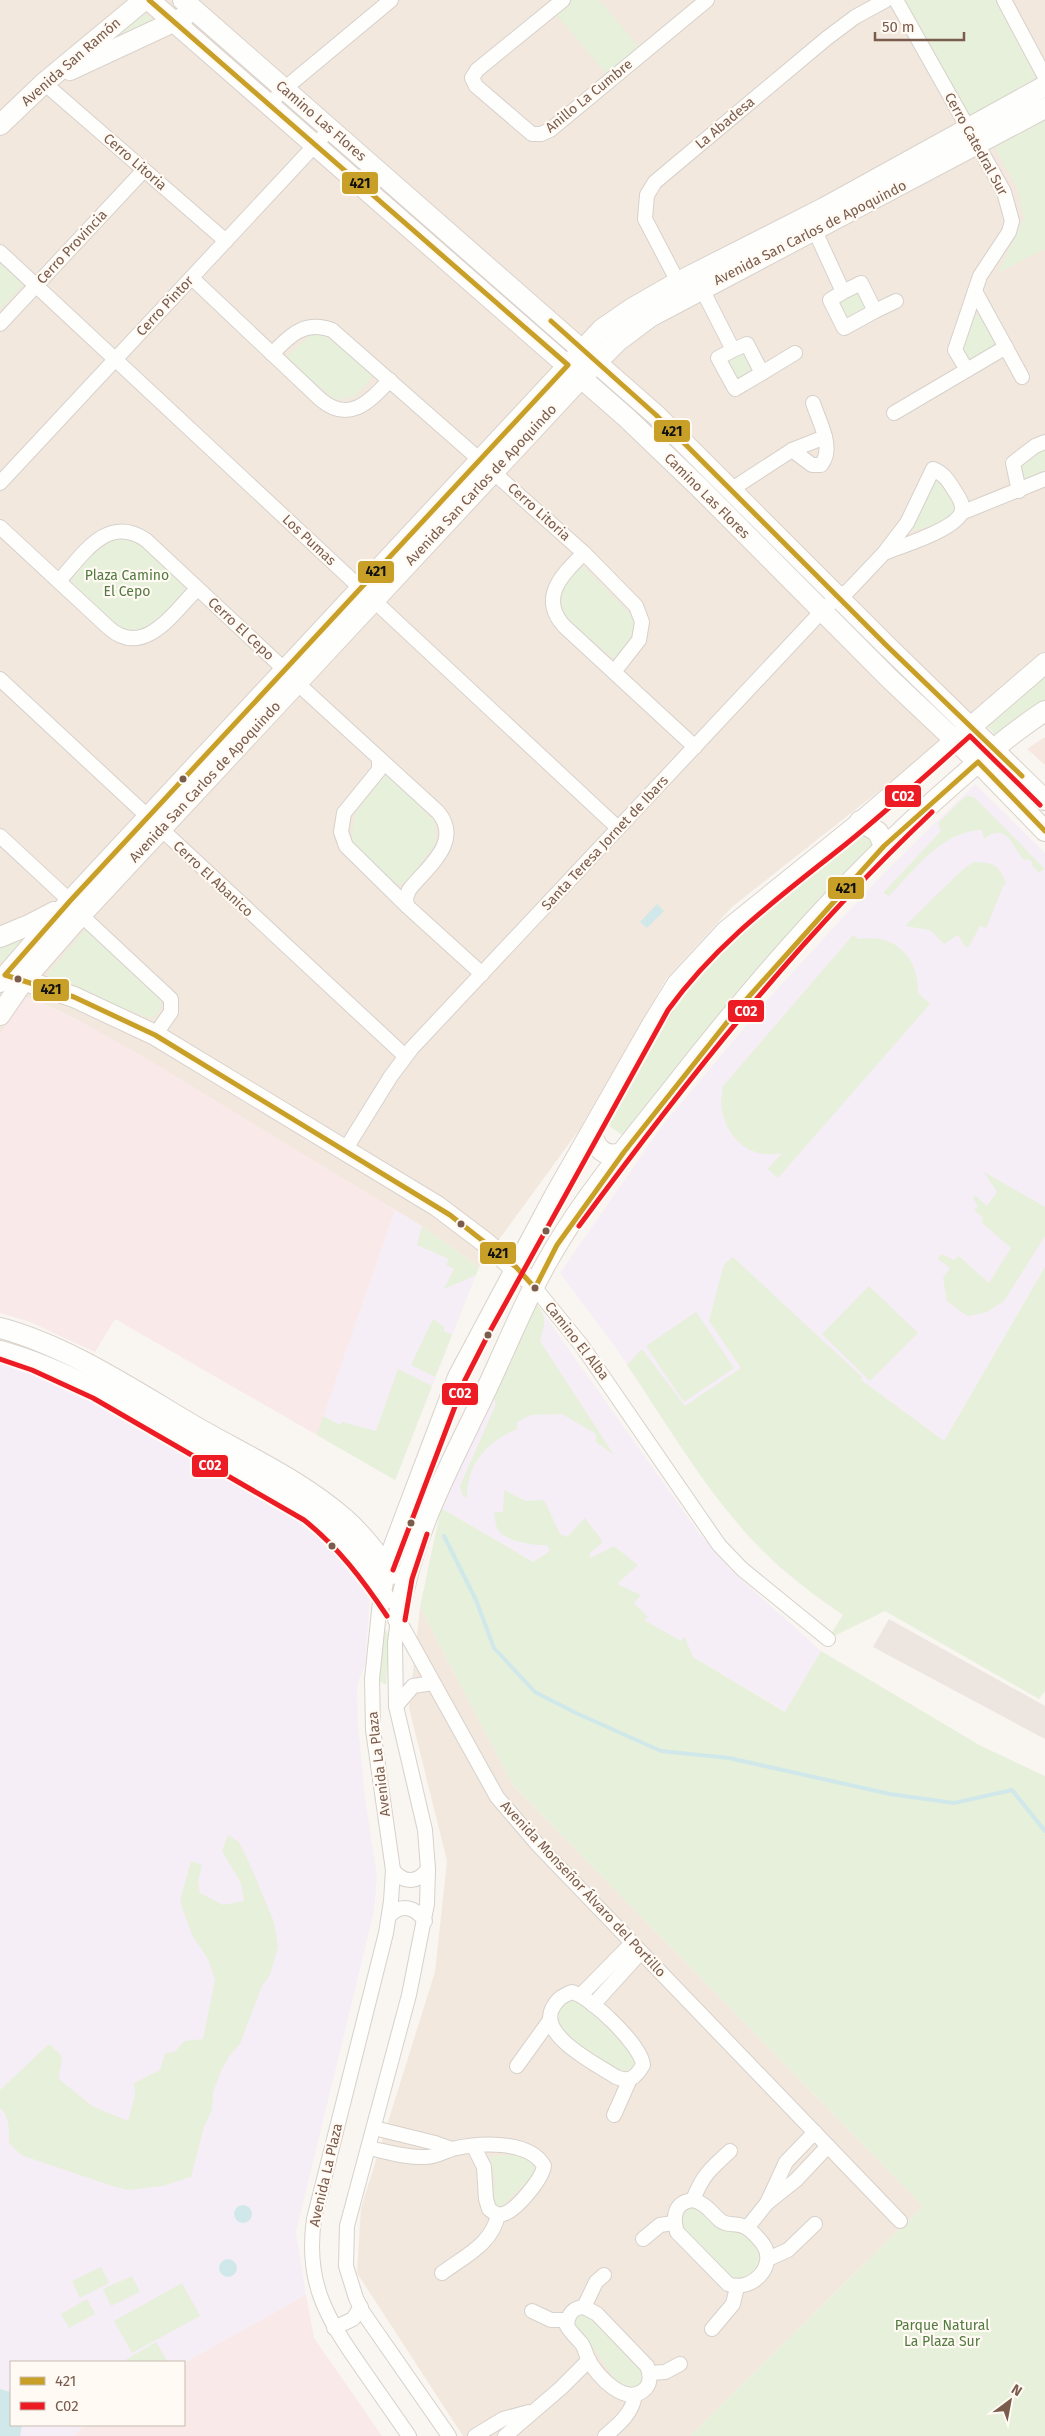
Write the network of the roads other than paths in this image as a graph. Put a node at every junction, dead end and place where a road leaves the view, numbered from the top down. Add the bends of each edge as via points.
1 (144, 0) edge
2 (149, 0) edge
3 (391, 0) edge
4 (562, 0) edge
5 (707, 0) edge
6 (886, 0) edge
7 (896, 0) edge
8 (1004, 0) edge
9 (189, 6) edge
10 (175, 23) junction
11 (1045, 77) edge
12 (48, 80) junction
13 (1045, 86) edge
14 (284, 89) junction
15 (269, 105) junction
16 (1045, 108) edge
17 (0, 125) edge
18 (330, 129) junction
19 (973, 137) junction
20 (316, 145) junction
21 (144, 170) junction
22 (815, 231) junction
23 (226, 241) junction
24 (0, 252) edge
25 (192, 278) junction
26 (678, 282) junction
27 (36, 286) junction
28 (702, 289) junction
29 (975, 291) junction
30 (843, 292) junction
31 (896, 301) dead end
32 (874, 311) junction
33 (0, 324) edge
34 (1006, 347) junction
35 (733, 350) junction
36 (272, 354) junction
37 (795, 354) dead end
38 (590, 355) junction
39 (115, 360) junction
40 (967, 370) junction
41 (575, 371) junction
42 (762, 373) junction
43 (1022, 377) dead end
44 (390, 380) junction
45 (812, 403) dead end
46 (894, 413) dead end
47 (825, 437) junction
48 (1045, 442) edge
49 (792, 450) junction
50 (487, 466) junction
51 (1045, 479) edge
52 (0, 483) edge
53 (732, 489) junction
54 (1018, 491) junction
55 (962, 513) junction
56 (0, 527) edge
57 (884, 552) junction
58 (584, 553) junction
59 (59, 581) junction
60 (197, 589) junction
61 (367, 594) junction
62 (838, 596) junction
63 (822, 611) junction
64 (1045, 663) edge
65 (614, 672) junction
66 (291, 676) junction
67 (0, 678) edge
68 (1045, 711) edge
69 (970, 726) junction
70 (953, 741) junction
71 (695, 747) junction
72 (994, 748) junction
73 (379, 758) junction
74 (978, 762) junction
75 (1045, 800) edge
76 (860, 821) junction
77 (154, 824) junction
78 (618, 828) junction
79 (1045, 831) edge
80 (0, 836) edge
81 (884, 846) junction
82 (407, 906) junction
83 (75, 908) junction
84 (0, 937) edge
85 (482, 974) junction
86 (7, 978) edge
87 (0, 1015) edge
88 (155, 1035) junction
89 (405, 1056) junction
90 (592, 1130) junction
91 (345, 1150) junction
92 (624, 1152) junction
93 (516, 1268) junction
94 (535, 1288) junction
95 (0, 1328) edge
96 (0, 1351) edge
97 (386, 1567) junction
98 (403, 1589) junction
99 (381, 1592) junction
100 (398, 1619) junction
101 (828, 1640) dead end
102 (372, 1679) junction
103 (433, 1683) junction
104 (396, 1688) junction
105 (396, 1706) junction
106 (428, 1869) junction
107 (393, 1870) junction
108 (389, 1916) junction
109 (425, 1921) junction
110 (637, 1947) junction
111 (581, 1995) junction
112 (593, 2004) junction
113 (550, 2020) junction
114 (517, 2066) dead end
115 (630, 2079) junction
116 (614, 2115) dead end
117 (374, 2128) junction
118 (815, 2132) junction
119 (828, 2146) junction
120 (474, 2147) junction
121 (369, 2148) junction
122 (452, 2149) junction
123 (730, 2150) dead end
124 (693, 2200) junction
125 (767, 2203) junction
126 (498, 2215) junction
127 (900, 2221) dead end
128 (673, 2223) junction
129 (815, 2224) dead end
130 (747, 2228) junction
131 (643, 2239) dead end
132 (768, 2259) junction
133 (442, 2272) dead end
134 (604, 2275) dead end
135 (737, 2287) junction
136 (360, 2307) junction
137 (584, 2307) junction
138 (532, 2311) dead end
139 (567, 2320) junction
140 (334, 2328) junction
141 (712, 2329) dead end
142 (589, 2360) junction
143 (680, 2364) dead end
144 (650, 2373) junction
145 (635, 2395) junction
146 (532, 2411) junction
147 (409, 2436) edge
148 (449, 2436) edge
149 (475, 2436) edge
150 (504, 2436) edge
151 (605, 2436) edge

1 - 12 street, Avenida San Ramón
2 - 10 street, Camino Las Flores
3 - 14 street
4 - 5 street, Anillo La Cumbre via 477,70 472,78 476,86 532,134 550,130
6 - 26 street, La Abadesa via 855,17 828,38 655,182 647,195 645,219
7 - 19 street, Cerro Catedral Sur
8 - 11 street
9 - 10 street
9 - 14 street, Camino Las Flores
10 - 12 street
10 - 15 street, Camino Las Flores
12 - 17 street, Avenida San Ramón
12 - 21 street, Cerro Litoria
13 - 19 street, Avenida San Carlos de Apoquindo
14 - 15 street
14 - 18 street, Camino Las Flores
15 - 20 street, Camino Las Flores
16 - 19 street, Avenida San Carlos de Apoquindo
18 - 20 street, Cerro Pintor
18 - 38 street, Camino Las Flores
19 - 22 street, Avenida San Carlos de Apoquindo
19 - 26 street, Avenida San Carlos de Apoquindo
19 - 29 street, Cerro Catedral Sur via 1004,192 1012,221 1004,240 980,276
20 - 23 street, Cerro Pintor
20 - 41 street, Camino Las Flores
21 - 23 street, Cerro Litoria
21 - 27 street, Cerro Provincia
22 - 28 street, Avenida San Carlos de Apoquindo
22 - 30 street
23 - 25 street, Cerro Pintor
24 - 27 street, Los Pumas
25 - 36 street
25 - 39 street, Cerro Pintor
26 - 38 street, Avenida San Carlos de Apoquindo via 621,315
27 - 33 street, Cerro Provincia
27 - 39 street, Los Pumas
28 - 35 street
28 - 38 street, Avenida San Carlos de Apoquindo
29 - 34 street
29 - 40 street, Cerro Catedral Sur via 955,350
30 - 32 street via 861,283
30 - 32 street via 830,300 844,328
31 - 32 street
34 - 40 street
34 - 43 street
35 - 42 street via 747,344
35 - 42 street via 718,358 735,389
36 - 44 street, Cerro Litoria via 297,330 311,326 325,328 339,335
36 - 44 street via 325,403 337,409 352,409 366,404
37 - 42 street
38 - 41 street, Avenida San Carlos de Apoquindo
38 - 53 street, Camino Las Flores
39 - 52 street, Cerro Pintor
39 - 61 street, Los Pumas
40 - 46 street
41 - 50 street, Avenida San Carlos de Apoquindo
41 - 63 street, Camino Las Flores via 664,453
44 - 50 street, Cerro Litoria
45 - 47 street
47 - 49 street
47 - 49 street via 828,452 821,465 812,465
48 - 54 street via 1034,446 1013,463
49 - 53 street
50 - 58 street, Cerro Litoria
50 - 61 street, Avenida San Carlos de Apoquindo
51 - 54 street, Santa Teresa Jornet de Ibars
53 - 62 street, Camino Las Flores
54 - 55 street, Santa Teresa Jornet de Ibars
55 - 57 street, Santa Teresa Jornet de Ibars via 930,536
55 - 57 street, Santa Teresa Jornet de Ibars via 962,503 944,474 933,468 907,523
56 - 59 street, Cerro El Cepo
57 - 62 street, Santa Teresa Jornet de Ibars via 848,591
58 - 65 street, Cerro Litoria via 640,612 642,629 639,640
58 - 65 street via 558,583 553,597 555,610 564,626
59 - 60 street, Cerro El Cepo via 114,632 132,639 146,637 157,630
59 - 60 street, Cerro El Cepo via 101,537 125,531 146,540
60 - 66 street, Cerro El Cepo
61 - 66 street, Avenida San Carlos de Apoquindo
61 - 78 street, Los Pumas
62 - 63 street, Santa Teresa Jornet de Ibars
62 - 69 street, Camino Las Flores
63 - 70 street, Camino Las Flores
63 - 71 street, Santa Teresa Jornet de Ibars
64 - 69 street, Avenida La Plaza
65 - 71 street
66 - 73 street, Cerro El Cepo
66 - 77 street, Avenida San Carlos de Apoquindo
67 - 77 street, Cerro El Abanico
68 - 72 street, Avenida La Plaza
69 - 70 street, Avenida La Plaza
69 - 72 street, Camino Las Flores
70 - 74 street, Camino Las Flores
70 - 76 street, Avenida La Plaza
71 - 78 street, Santa Teresa Jornet de Ibars
72 - 74 street, Avenida La Plaza
72 - 75 street, Camino Las Flores
73 - 82 street via 379,770 347,807 341,832 350,852
73 - 82 street, Cerro El Cepo via 438,812 446,828 444,847 409,890
74 - 79 street, Camino Las Flores
74 - 81 street, Avenida La Plaza
76 - 81 street via 878,832
76 - 90 street, Avenida La Plaza via 736,922 694,963 662,1006
77 - 83 street, Avenida San Carlos de Apoquindo
77 - 89 street, Cerro El Abanico
78 - 85 street, Santa Teresa Jornet de Ibars
80 - 83 street
81 - 92 street, Avenida La Plaza via 736,1011
82 - 85 street
83 - 84 street
83 - 86 street, Avenida San Carlos de Apoquindo
83 - 88 street via 170,999 173,1005 171,1012
85 - 89 street, Santa Teresa Jornet de Ibars
86 - 87 street, Avenida San Carlos de Apoquindo
86 - 88 street, Camino El Alba via 91,1003
88 - 91 street, Camino El Alba
89 - 91 street, Santa Teresa Jornet de Ibars
90 - 92 street via 594,1142 601,1151 612,1154
90 - 93 street, Avenida La Plaza
91 - 93 street, Camino El Alba via 450,1215
92 - 94 street, Avenida La Plaza via 557,1245
93 - 94 street, Camino El Alba
93 - 97 street, Avenida La Plaza via 458,1377
94 - 98 street, Avenida La Plaza via 427,1515
94 - 101 street, Camino El Alba via 593,1361 719,1544 742,1569
95 - 97 street via 69,1355 305,1489 345,1519 368,1542
96 - 99 street, Avenida Monseñor Álvaro del Portillo via 35,1363 96,1392 308,1514 342,1541
97 - 98 street
97 - 99 street, Avenida La Plaza
98 - 100 street, Avenida La Plaza
99 - 100 street, Avenida Monseñor Álvaro del Portillo
99 - 102 street, Avenida La Plaza
100 - 103 street, Avenida Monseñor Álvaro del Portillo
100 - 104 street, Avenida La Plaza
102 - 104 street via 382,1686
102 - 107 street, Avenida La Plaza via 373,1730
103 - 105 street via 413,1686
103 - 110 street, Avenida Monseñor Álvaro del Portillo via 497,1797 539,1846
104 - 105 street, Avenida La Plaza
105 - 106 street, Avenida La Plaza via 421,1810
106 - 107 street via 415,1880 399,1877
106 - 109 street, Avenida La Plaza
107 - 108 street, Avenida La Plaza
108 - 109 street via 395,1910 407,1908 415,1910
108 - 140 street, Avenida La Plaza via 314,2218 311,2252 314,2276 320,2299
109 - 117 street, Avenida La Plaza
110 - 111 street
110 - 112 street
110 - 118 street, Avenida Monseñor Álvaro del Portillo
111 - 112 street
111 - 113 street via 572,1992 558,1999
112 - 115 street via 642,2057 643,2065
113 - 114 street
113 - 115 street via 561,2040 616,2077
115 - 116 street
117 - 121 street, Avenida La Plaza
117 - 122 street
118 - 119 street, Avenida Monseñor Álvaro del Portillo
118 - 125 street via 780,2170
119 - 125 street via 796,2180
119 - 127 street, Avenida Monseñor Álvaro del Portillo
120 - 122 street
120 - 126 street via 484,2167 489,2209
120 - 126 street via 494,2144 523,2150 535,2155 544,2166 533,2188 510,2211
121 - 122 street via 427,2157
121 - 136 street, Avenida La Plaza via 345,2239 348,2277
123 - 124 street via 707,2171
124 - 128 street via 677,2208
124 - 130 street via 703,2203 721,2221
125 - 130 street
126 - 133 street via 492,2233 484,2243
128 - 131 street via 660,2225
128 - 135 street via 677,2232 728,2284
129 - 132 street via 788,2250
130 - 132 street via 763,2245
132 - 135 street via 763,2272 748,2286
134 - 137 street via 596,2282
135 - 141 street via 733,2304
136 - 140 street via 353,2319
136 - 148 street, Avenida La Plaza
137 - 139 street via 570,2312
137 - 144 street via 603,2320
138 - 139 street via 550,2320
139 - 142 street via 567,2326 585,2349
140 - 147 street, Avenida La Plaza
142 - 145 street via 619,2392
142 - 146 street
143 - 144 street via 665,2372
144 - 145 street via 648,2386
145 - 151 street via 628,2413
146 - 149 street via 503,2419
146 - 150 street

